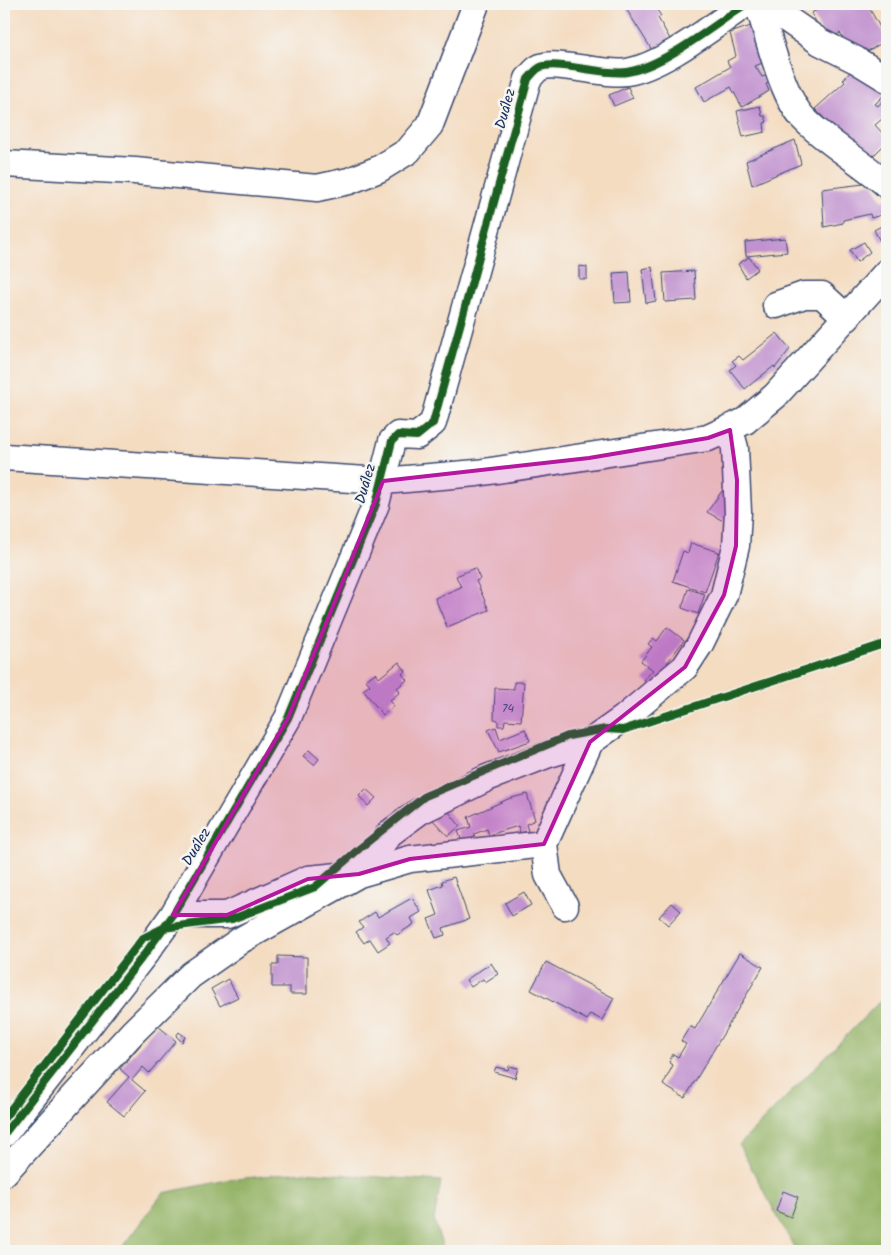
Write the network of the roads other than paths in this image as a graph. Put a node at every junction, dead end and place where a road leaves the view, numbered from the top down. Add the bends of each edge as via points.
1 (476, 4) edge
2 (746, 4) edge
3 (758, 4) edge
4 (765, 4) edge
5 (887, 79) edge
6 (4, 164) edge
7 (887, 185) edge
8 (887, 272) edge
9 (776, 305) dead end
10 (847, 318) junction
11 (730, 430) junction
12 (4, 457) edge
13 (383, 481) junction
14 (590, 742) junction
15 (544, 844) junction
16 (359, 874) junction
17 (565, 906) dead end
18 (173, 915) junction
19 (4, 1134) edge
20 (12, 1160) edge

1 - 6 street via 430,125 408,151 349,181 317,188 135,171
2 - 13 street, Duález via 647,67 607,73 553,65 539,68 528,79 433,423 417,436 398,435 392,441
3 - 7 street via 785,86 801,117
4 - 5 street via 820,42
8 - 10 street, Duález
9 - 10 street via 804,295 822,295
10 - 11 street, Duález via 775,396
11 - 13 street, Duález via 708,438 598,456 477,473
11 - 14 street via 735,448 738,512 736,546 724,595 685,667
12 - 13 street, Duález
13 - 18 street, Duález via 288,718
14 - 15 street
14 - 16 street via 487,778 420,811 390,833
15 - 16 street via 410,859
15 - 17 street via 548,875
16 - 18 street via 308,880 227,915
16 - 20 street via 241,940 191,975
18 - 19 street, Duález

